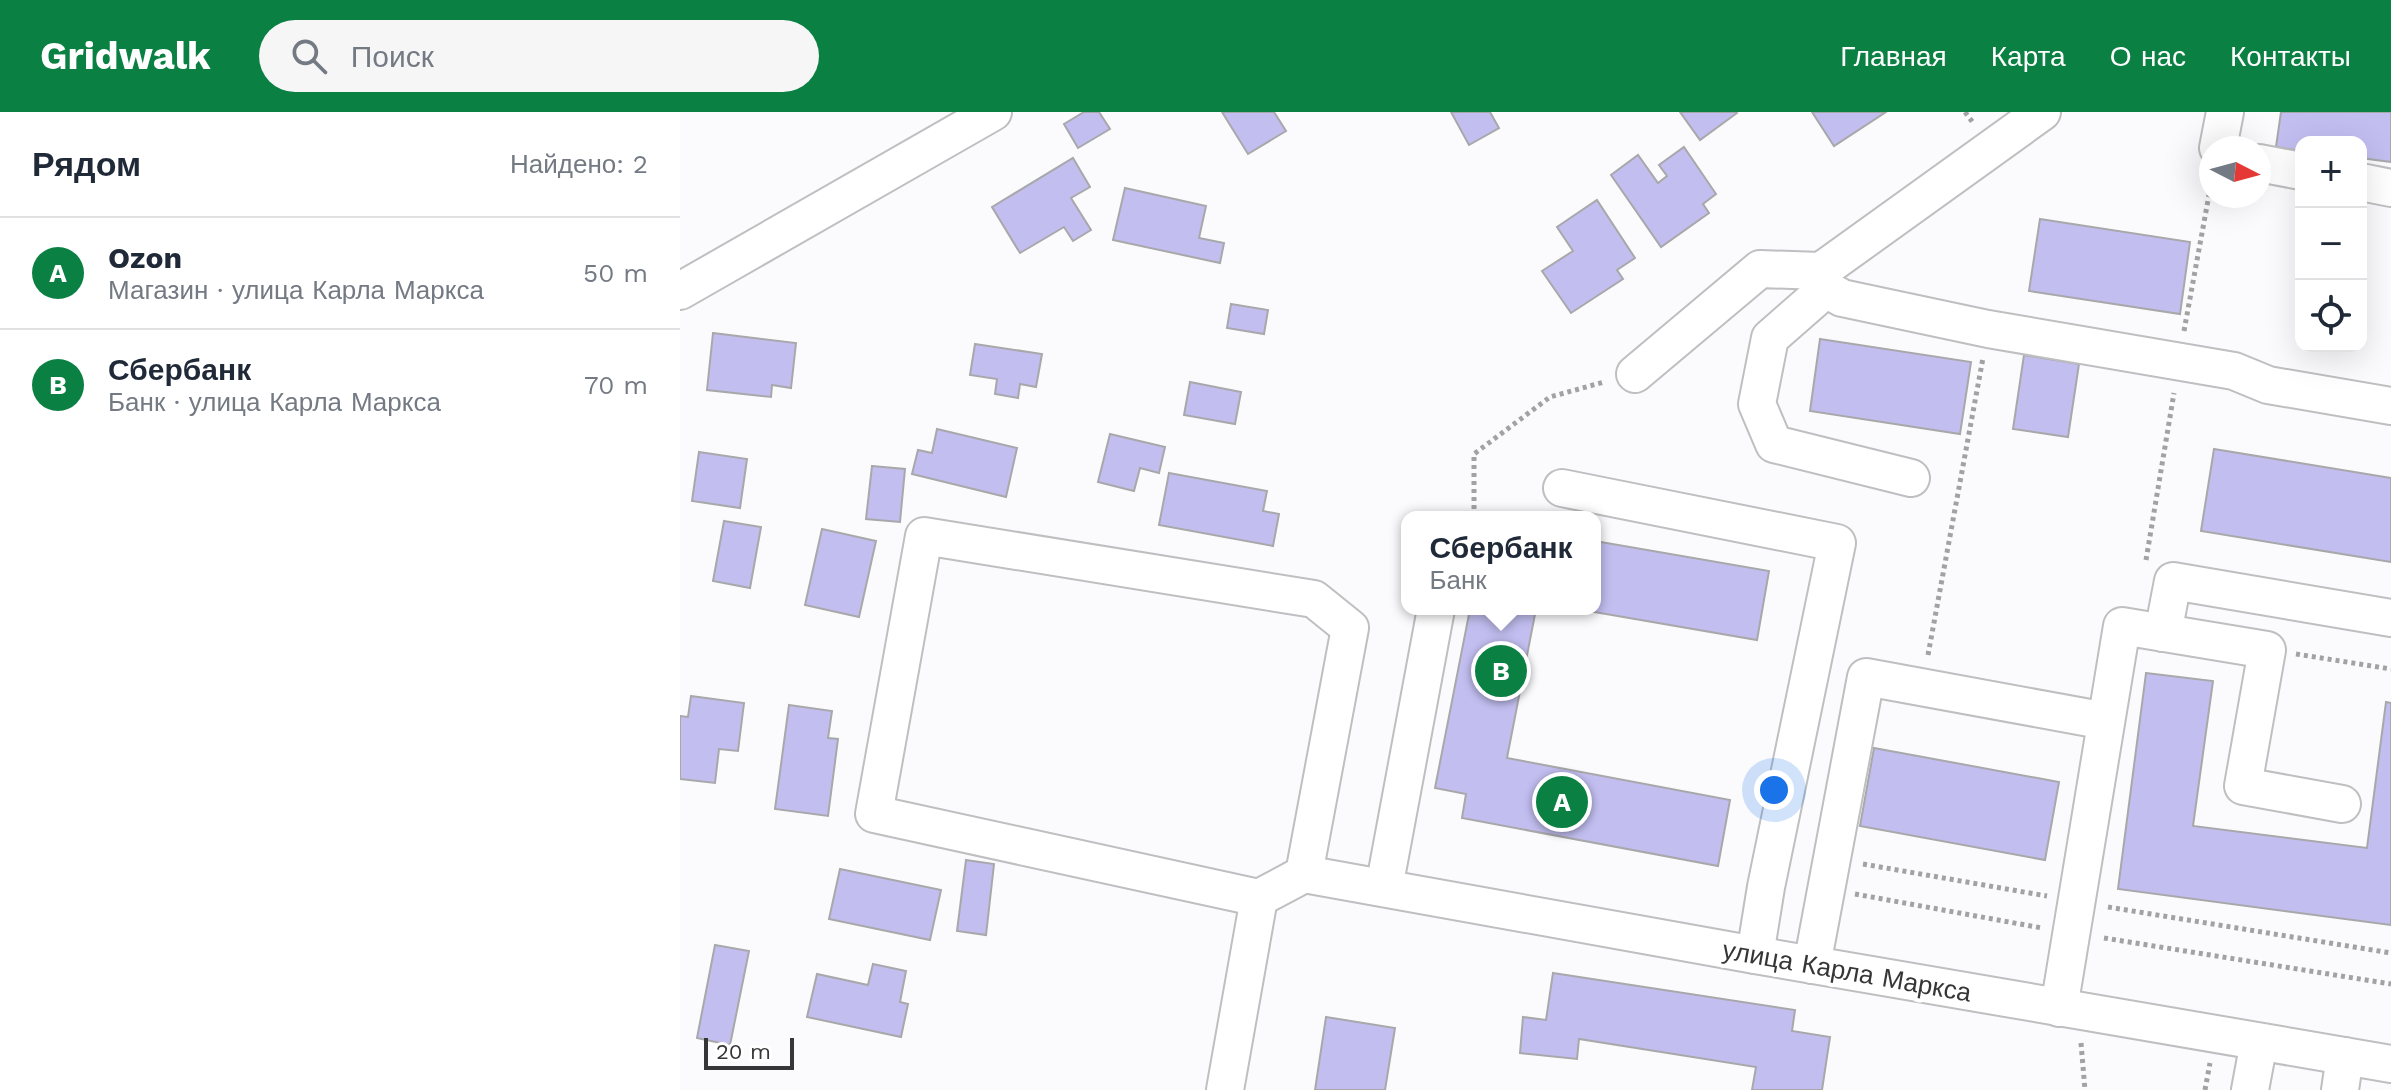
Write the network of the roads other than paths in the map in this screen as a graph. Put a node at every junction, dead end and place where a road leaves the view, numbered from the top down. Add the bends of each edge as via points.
1 (993, 112) edge
2 (2042, 112) edge
3 (2225, 112) edge
4 (2220, 136) edge
5 (2271, 165) edge
6 (2295, 170) edge
7 (2367, 183) edge
8 (2391, 188) edge
9 (1823, 280) junction
10 (680, 291) edge
11 (1635, 374) road end
12 (2391, 406) edge
13 (1911, 478) dead end
14 (1562, 488) dead end
15 (1435, 615) edge
16 (2391, 618) edge
17 (2163, 633) junction
18 (2106, 721) junction
19 (2342, 804) dead end
20 (1304, 874) junction
21 (1384, 888) junction
22 (1259, 898) junction
23 (1755, 955) junction
24 (1812, 965) junction
25 (2059, 1008) junction
26 (2259, 1042) junction
27 (2391, 1064) edge
28 (2342, 1073) edge
29 (1225, 1090) edge
30 (2250, 1090) edge

1 - 10 street
2 - 9 street
3 - 4 street
5 - 6 street
7 - 8 street
9 - 11 street via 1760,269
9 - 12 street via 1842,298 2234,371 2268,385
9 - 13 street via 1770,338 1757,404 1774,444
14 - 23 street via 1837,543
15 - 21 street
16 - 17 street via 2173,581
17 - 18 street via 2122,626
17 - 19 street via 2267,650 2243,786
18 - 24 street via 1866,677
18 - 25 street
20 - 21 street, улица Карла Маркса
20 - 22 street
20 - 22 street via 1350,628 1314,599 924,536 874,814
21 - 23 street, улица Карла Маркса
22 - 29 street
23 - 24 street, улица Карла Маркса
24 - 25 street, улица Карла Маркса
25 - 26 street, улица Карла Маркса
26 - 28 street, улица Карла Маркса
26 - 30 street
27 - 28 street, улица Карла Маркса

